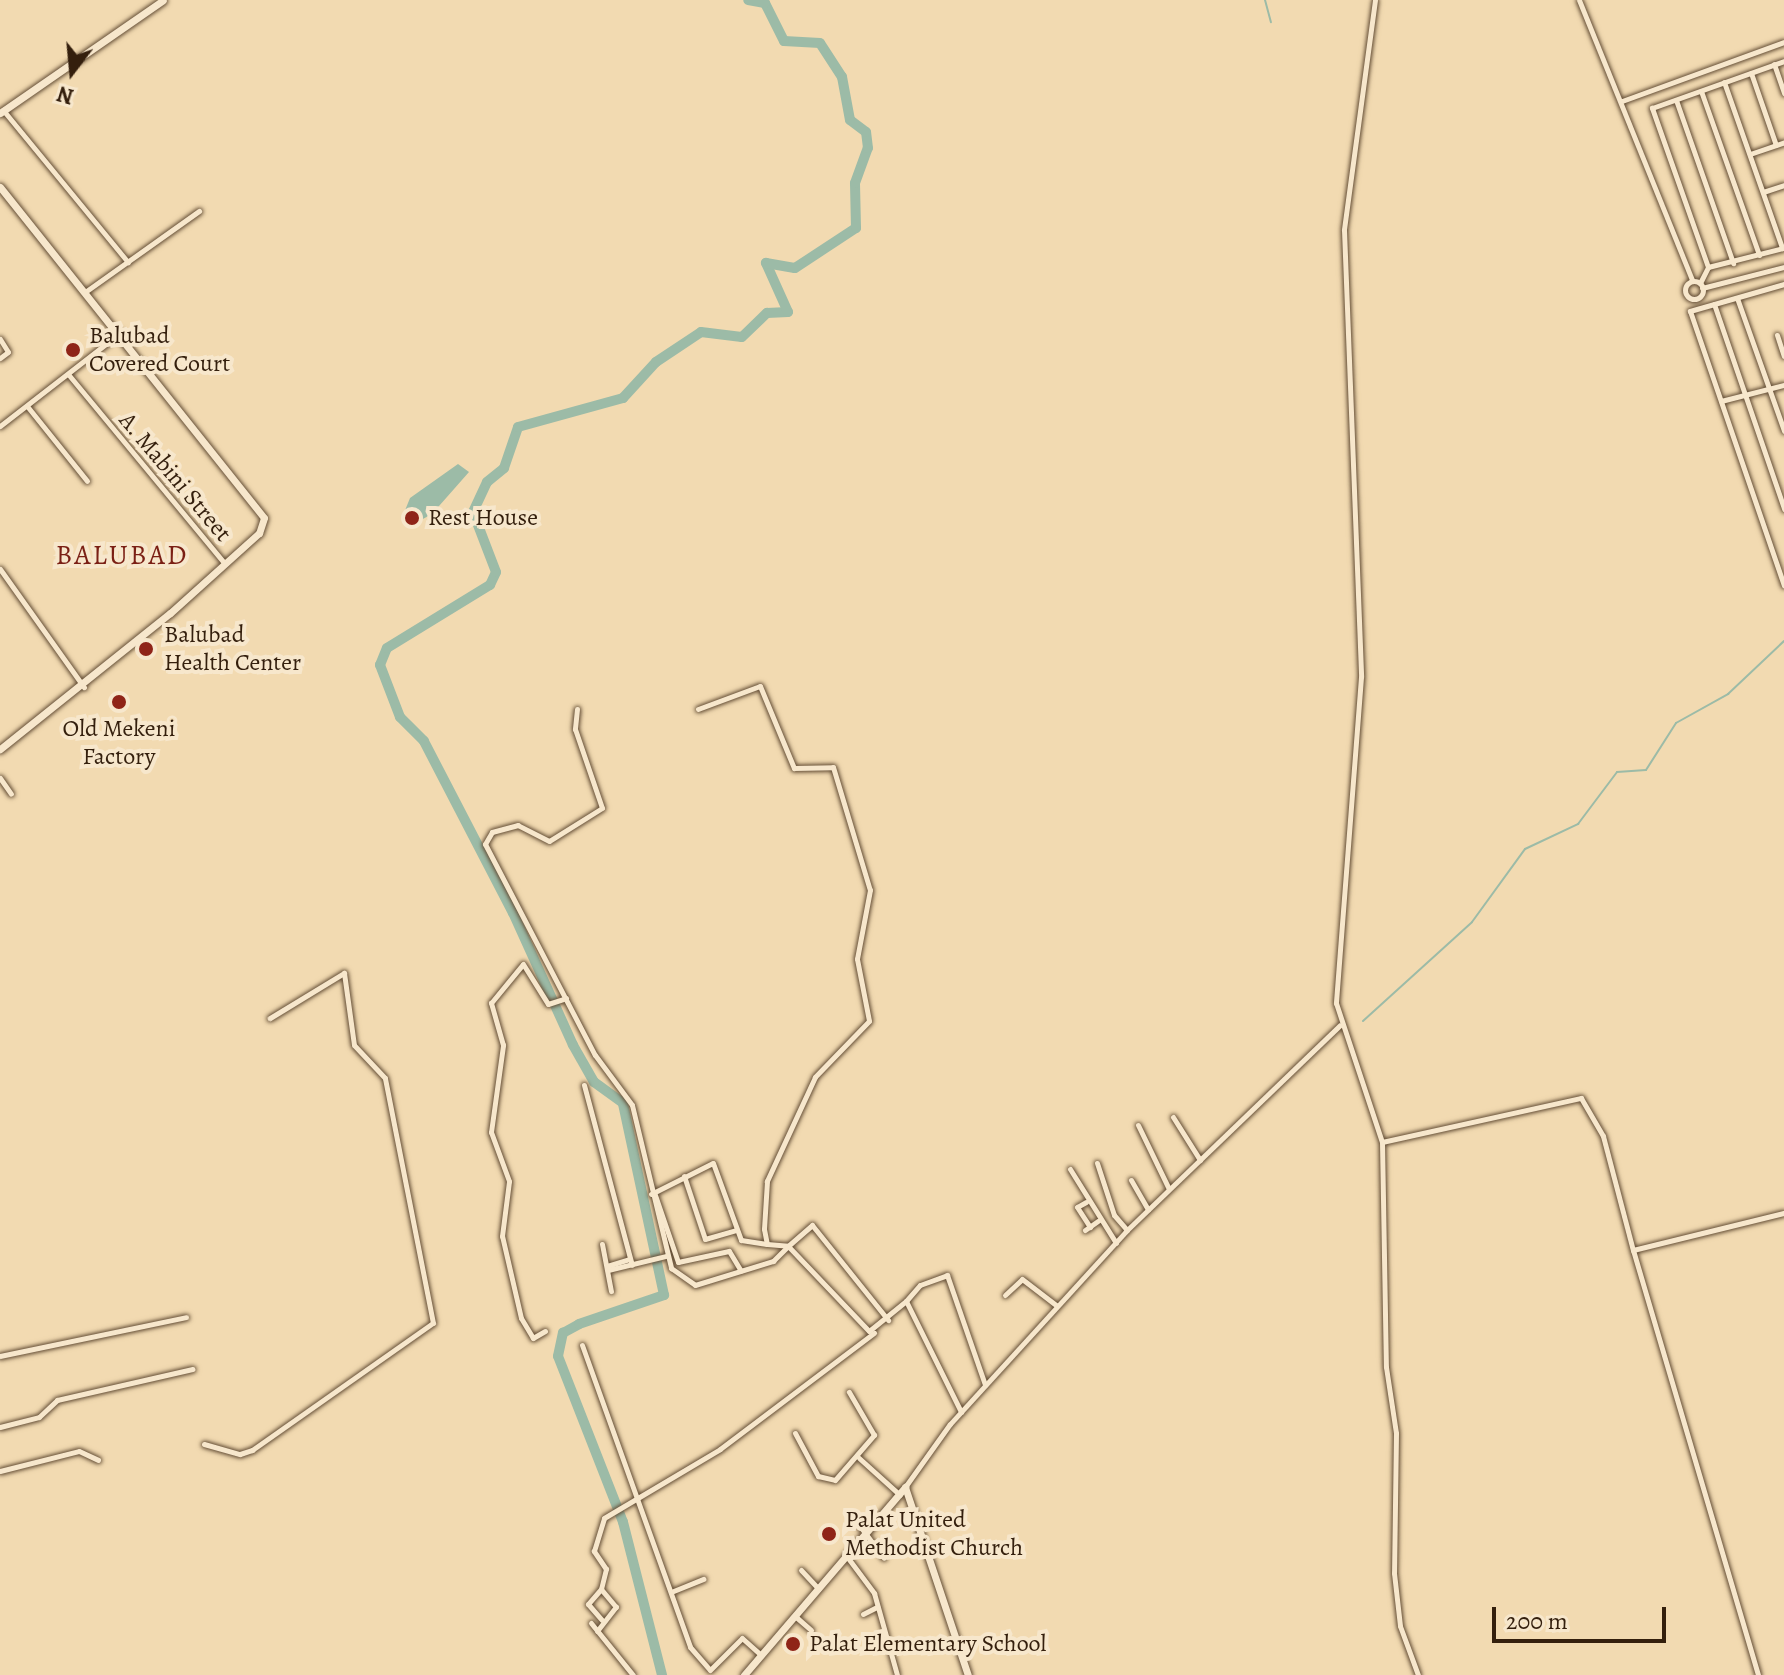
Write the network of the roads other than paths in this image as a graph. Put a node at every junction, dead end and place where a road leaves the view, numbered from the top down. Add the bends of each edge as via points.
1 (163, 0) edge
2 (1375, 0) edge
3 (1579, 0) edge
4 (1784, 42) edge
5 (1784, 61) edge
6 (1774, 64) junction
7 (1751, 73) junction
8 (1724, 82) junction
9 (1701, 91) junction
10 (1784, 93) edge
11 (1676, 100) junction
12 (1622, 101) junction
13 (2, 112) edge
14 (1784, 142) edge
15 (1776, 145) junction
16 (1750, 154) junction
17 (1784, 185) edge
18 (0, 187) edge
19 (1763, 192) junction
20 (199, 211) dead end
21 (1783, 248) edge
22 (1759, 255) junction
23 (128, 262) junction
24 (1733, 263) junction
25 (1708, 267) junction
26 (1784, 267) edge
27 (1692, 280) junction
28 (1784, 284) edge
29 (1701, 285) junction
30 (85, 292) junction
31 (1737, 298) junction
32 (1714, 304) junction
33 (121, 332) junction
34 (1777, 335) dead end
35 (0, 339) edge
36 (1784, 356) edge
37 (0, 358) edge
38 (68, 374) junction
39 (1784, 385) edge
40 (1769, 389) junction
41 (1745, 395) junction
42 (1721, 401) junction
43 (27, 406) junction
44 (0, 426) edge
45 (1784, 431) edge
46 (87, 481) dead end
47 (1784, 509) edge
48 (225, 564) junction
49 (0, 569) edge
50 (1784, 585) edge
51 (84, 687) junction
52 (577, 709) dead end
53 (698, 709) dead end
54 (0, 748) edge
55 (0, 778) edge
56 (11, 794) dead end
57 (563, 999) junction
58 (270, 1018) dead end
59 (1340, 1025) junction
60 (584, 1085) dead end
61 (1173, 1117) dead end
62 (1138, 1125) dead end
63 (1382, 1142) junction
64 (1200, 1160) junction
65 (1097, 1163) dead end
66 (1070, 1169) dead end
67 (684, 1176) junction
68 (1131, 1180) dead end
69 (1169, 1189) junction
70 (653, 1193) junction
71 (1086, 1202) junction
72 (1148, 1209) junction
73 (1784, 1213) edge
74 (1098, 1221) junction
75 (737, 1230) junction
76 (1127, 1230) junction
77 (1116, 1243) junction
78 (602, 1244) dead end
79 (767, 1244) junction
80 (788, 1246) junction
81 (1633, 1250) junction
82 (664, 1256) junction
83 (631, 1262) junction
84 (607, 1268) junction
85 (741, 1271) junction
86 (611, 1291) dead end
87 (1005, 1295) dead end
88 (906, 1301) junction
89 (1057, 1306) junction
90 (186, 1317) dead end
91 (888, 1320) junction
92 (545, 1331) dead end
93 (875, 1332) junction
94 (582, 1345) dead end
95 (0, 1356) edge
96 (192, 1369) dead end
97 (985, 1385) junction
98 (849, 1392) dead end
99 (961, 1412) junction
100 (0, 1427) edge
101 (795, 1433) dead end
102 (204, 1444) dead end
103 (859, 1458) junction
104 (98, 1460) dead end
105 (0, 1471) edge
106 (902, 1491) junction
107 (636, 1503) junction
108 (856, 1521) dead end
109 (869, 1533) junction
110 (848, 1558) junction
111 (884, 1558) dead end
112 (801, 1570) dead end
113 (704, 1579) dead end
114 (601, 1589) junction
115 (820, 1589) junction
116 (671, 1592) junction
117 (877, 1607) junction
118 (863, 1614) dead end
119 (796, 1617) junction
120 (602, 1620) junction
121 (591, 1623) dead end
122 (811, 1630) dead end
123 (597, 1631) junction
124 (762, 1655) junction
125 (896, 1673) edge
126 (633, 1675) edge
127 (744, 1675) edge
128 (888, 1675) edge
129 (968, 1675) edge
130 (1418, 1675) edge
131 (1758, 1675) edge

1 - 13 street
2 - 59 street via 1344,230 1361,677 1346,822
3 - 12 street
4 - 12 street
5 - 6 street
6 - 7 street
6 - 10 street
7 - 8 street
7 - 15 street
8 - 9 street
8 - 16 street
9 - 11 street
9 - 22 street
11 - 24 street
11 - 25 street via 1652,108
12 - 27 street
13 - 23 street
14 - 15 street
15 - 16 street
16 - 19 street
17 - 19 street
18 - 30 street
19 - 21 street
20 - 23 street
21 - 22 street
22 - 24 street
23 - 30 street
24 - 25 street
25 - 29 street
26 - 29 street
27 - 29 street
27 - 29 street via 1685,285 1691,299
28 - 31 street
30 - 33 street
31 - 32 street
31 - 40 street
32 - 41 street
32 - 42 street via 1690,311
33 - 38 street
33 - 48 street via 262,512 259,533
34 - 36 street
35 - 37 street via 8,352
38 - 43 street
38 - 48 street, A. Mabini Street
39 - 40 street
40 - 41 street
40 - 45 street
41 - 42 street
41 - 47 street
42 - 50 street
43 - 44 street
43 - 46 street
48 - 51 street
49 - 51 street
51 - 54 street
52 - 57 street via 575,729 602,808 549,841 518,825 485,841
53 - 79 street via 761,686 794,768 833,767 871,894 857,959 867,1026 815,1077 773,1167 765,1193
55 - 56 street
57 - 70 street via 632,1105
57 - 92 street via 552,1003 523,964 491,1003 503,1045 491,1132 509,1181 502,1240 521,1318 533,1338
58 - 102 street via 344,973 354,1045 385,1078 433,1323 252,1450 240,1454
59 - 63 street via 1355,1048
59 - 64 street
60 - 83 street
61 - 64 street
62 - 69 street
63 - 81 street via 1581,1098 1603,1136
63 - 130 street via 1386,1367 1396,1433 1394,1573 1400,1626
64 - 69 street
65 - 76 street via 1114,1215
66 - 71 street
67 - 70 street
67 - 75 street via 705,1239
67 - 75 street via 713,1163
68 - 72 street
69 - 72 street
70 - 82 street
70 - 85 street via 678,1262 729,1251
71 - 74 street
71 - 74 street via 1077,1207 1087,1228
72 - 76 street
73 - 81 street
74 - 77 street
75 - 79 street via 743,1243
76 - 77 street
77 - 89 street
78 - 84 street
79 - 80 street
80 - 85 street via 773,1261
80 - 91 street via 812,1225
80 - 93 street
81 - 131 street
82 - 83 street
82 - 85 street via 688,1285
83 - 84 street
84 - 86 street
87 - 89 street via 1022,1279
88 - 91 street
88 - 97 street via 920,1285 947,1275
88 - 99 street
89 - 97 street
90 - 95 street
91 - 93 street
93 - 107 street
94 - 107 street
96 - 100 street via 57,1400 39,1417
97 - 99 street
98 - 103 street via 874,1435
99 - 106 street
101 - 103 street via 827,1482
103 - 106 street
104 - 105 street via 79,1451
106 - 109 street
106 - 129 street
107 - 114 street via 604,1518 595,1536 597,1562 606,1569
107 - 116 street
108 - 109 street
109 - 110 street
109 - 111 street
110 - 115 street
110 - 117 street
112 - 115 street
113 - 116 street
114 - 120 street via 588,1604
114 - 120 street via 616,1607
115 - 119 street
116 - 124 street via 681,1629 706,1668 742,1638
117 - 118 street
117 - 125 street
119 - 122 street
119 - 124 street
120 - 123 street
121 - 123 street
123 - 126 street
124 - 127 street
125 - 128 street

